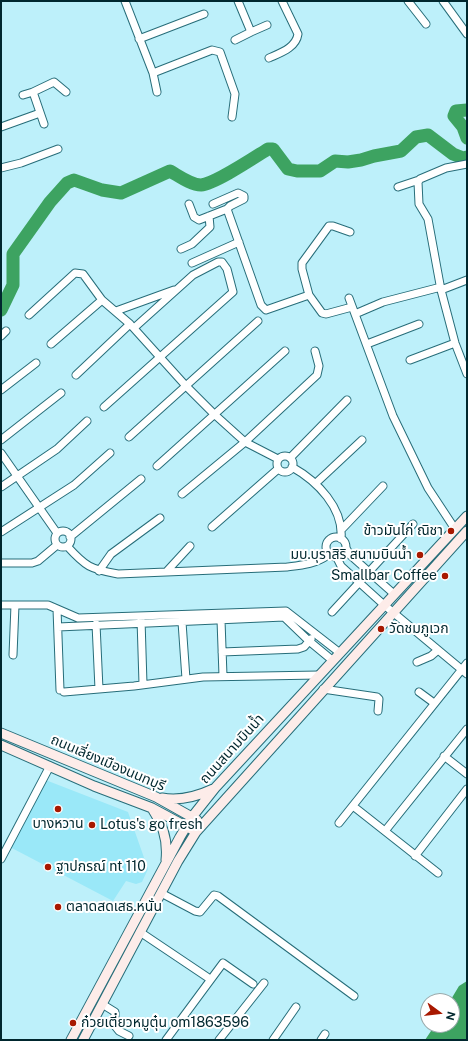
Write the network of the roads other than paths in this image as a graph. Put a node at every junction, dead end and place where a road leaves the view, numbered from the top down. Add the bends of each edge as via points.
1 (125, 1) edge
2 (238, 1) edge
3 (282, 1) edge
4 (408, 1) edge
5 (443, 1) edge
6 (204, 14) dead end
7 (426, 24) dead end
8 (267, 25) dead end
9 (251, 32) junction
10 (467, 34) edge
11 (139, 39) junction
12 (236, 40) dead end
13 (269, 58) dead end
14 (153, 73) junction
15 (33, 92) junction
16 (66, 92) dead end
17 (157, 92) dead end
18 (23, 95) dead end
19 (40, 113) junction
20 (232, 117) dead end
21 (44, 124) dead end
22 (1, 126) edge
23 (58, 149) dead end
24 (467, 164) edge
25 (1, 168) edge
26 (419, 180) junction
27 (398, 188) dead end
28 (189, 204) dead end
29 (213, 204) dead end
30 (227, 209) junction
31 (209, 216) junction
32 (350, 232) dead end
33 (239, 242) junction
34 (181, 249) dead end
35 (192, 263) dead end
36 (467, 280) edge
37 (441, 288) junction
38 (177, 289) junction
39 (309, 295) junction
40 (349, 298) dead end
41 (102, 300) junction
42 (116, 311) junction
43 (353, 311) junction
44 (29, 315) dead end
45 (258, 321) dead end
46 (419, 324) dead end
47 (132, 326) junction
48 (455, 343) junction
49 (51, 344) dead end
50 (367, 344) junction
51 (285, 351) dead end
52 (315, 351) dead end
53 (160, 355) junction
54 (410, 360) dead end
55 (36, 363) dead end
56 (467, 374) edge
57 (76, 375) dead end
58 (186, 386) junction
59 (1, 390) edge
60 (61, 393) dead end
61 (347, 400) dead end
62 (104, 407) dead end
63 (214, 414) junction
64 (87, 421) dead end
65 (129, 437) dead end
66 (1, 440) edge
67 (362, 440) dead end
68 (245, 442) junction
69 (110, 453) dead end
70 (1, 454) edge
71 (290, 458) junction
72 (278, 459) junction
73 (157, 466) dead end
74 (292, 467) junction
75 (278, 469) junction
76 (17, 477) junction
77 (141, 479) dead end
78 (316, 483) junction
79 (383, 486) dead end
80 (1, 487) edge
81 (182, 494) dead end
82 (39, 508) junction
83 (467, 516) edge
84 (160, 518) dead end
85 (414, 524) dead end
86 (212, 527) dead end
87 (342, 528) junction
88 (454, 529) junction
89 (467, 531) edge
90 (1, 532) edge
91 (57, 534) junction
92 (70, 537) junction
93 (342, 539) junction
94 (57, 545) junction
95 (67, 546) junction
96 (190, 546) dead end
97 (346, 548) junction
98 (328, 554) junction
99 (337, 558) junction
100 (1, 563) edge
101 (99, 571) junction
102 (167, 571) junction
103 (370, 572) junction
104 (360, 583) junction
105 (394, 594) junction
106 (383, 604) junction
107 (1, 605) edge
108 (15, 605) junction
109 (58, 609) junction
110 (332, 612) dead end
111 (392, 612) junction
112 (285, 614) junction
113 (239, 616) junction
114 (141, 620) junction
115 (221, 620) junction
116 (78, 621) junction
117 (182, 622) junction
118 (96, 624) junction
119 (58, 627) junction
120 (316, 634) junction
121 (309, 641) junction
122 (346, 645) junction
123 (438, 650) junction
124 (222, 652) junction
125 (340, 653) junction
126 (356, 654) junction
127 (13, 655) dead end
128 (332, 660) junction
129 (416, 662) dead end
130 (467, 663) edge
131 (343, 668) junction
132 (464, 672) edge
133 (319, 675) junction
134 (223, 676) junction
135 (186, 679) junction
136 (143, 684) junction
137 (99, 689) junction
138 (323, 689) junction
139 (419, 692) dead end
140 (434, 704) junction
141 (378, 711) dead end
142 (467, 728) edge
143 (1, 733) edge
144 (1, 745) edge
145 (444, 756) junction
146 (50, 766) junction
147 (467, 774) edge
148 (215, 788) junction
149 (467, 789) edge
150 (156, 797) junction
151 (353, 806) junction
152 (152, 808) junction
153 (192, 817) junction
154 (339, 823) dead end
155 (202, 824) junction
156 (186, 826) junction
157 (385, 831) junction
158 (196, 832) junction
159 (415, 856) junction
160 (1, 859) edge
161 (166, 863) junction
162 (438, 873) dead end
163 (161, 893) junction
164 (140, 932) junction
165 (210, 980) junction
166 (264, 983) dead end
167 (253, 984) dead end
168 (354, 996) dead end
169 (102, 1004) junction
170 (296, 1007) dead end
171 (129, 1036) dead end
172 (71, 1040) edge
173 (83, 1040) edge
174 (166, 1040) edge
175 (219, 1040) edge
176 (273, 1040) edge

1 - 11 street
2 - 9 street
3 - 13 street via 298,34 297,40 292,47
4 - 7 street
5 - 10 street
6 - 11 street
8 - 9 street
9 - 12 street
11 - 14 street
14 - 17 street
14 - 20 street via 212,50 220,52 235,94
15 - 16 street via 54,82
15 - 18 street
15 - 19 street
19 - 21 street
19 - 22 street
23 - 25 street
24 - 26 street via 446,168
26 - 27 street
26 - 37 street via 419,204 428,219
28 - 31 street via 195,219
29 - 30 street via 238,193 242,194 244,200
30 - 31 street
30 - 33 street
31 - 34 street via 210,227 192,244
32 - 39 street via 329,226 303,261 302,269
33 - 35 street
33 - 39 street via 261,305 266,310
36 - 37 street
37 - 43 street
37 - 48 street
38 - 42 street
38 - 47 street
38 - 53 street via 192,275 222,262 227,269 233,292
39 - 43 street via 322,313
40 - 43 street
41 - 42 street
41 - 44 street via 83,274 75,272
41 - 49 street
42 - 47 street
43 - 50 street
45 - 58 street
46 - 50 street
47 - 53 street
47 - 57 street
48 - 54 street
48 - 56 street
50 - 88 street via 393,416 428,488
51 - 63 street
52 - 68 street via 319,366 317,375
53 - 58 street
53 - 62 street
55 - 59 street
58 - 63 street
58 - 65 street
60 - 66 street
61 - 71 street
63 - 68 street
63 - 73 street
64 - 76 street via 57,449
67 - 78 street
68 - 72 street
68 - 81 street
69 - 82 street via 74,485
70 - 76 street
71 - 72 street via 285,456
71 - 74 street
72 - 75 street
74 - 75 street via 286,473
74 - 78 street
75 - 86 street
76 - 80 street
76 - 82 street
77 - 92 street
78 - 87 street via 335,509
79 - 87 street
82 - 90 street
82 - 91 street
83 - 88 main road, ถนนสนามบินน้ำ
84 - 101 street via 112,554
85 - 103 street
87 - 93 street
88 - 105 main road, ถนนสนามบินน้ำ
89 - 111 main road, ถนนสนามบินน้ำ
91 - 92 street via 63,531
91 - 94 street
92 - 95 street
93 - 97 street
93 - 98 street via 335,537 327,541 325,548
94 - 95 street
94 - 100 street via 32,563
95 - 101 street via 82,562
96 - 102 street
97 - 99 street via 343,555
97 - 103 street via 350,555
98 - 99 street
98 - 102 street via 308,565
99 - 104 street via 341,566
101 - 102 street via 118,574
103 - 104 street
103 - 105 street
104 - 106 street
104 - 110 street
105 - 106 main road, ถนนสนามบินน้ำ
106 - 111 street
106 - 122 main road, ถนนสนามบินน้ำ
107 - 108 street
108 - 109 street via 48,605
108 - 127 street
109 - 116 street
109 - 119 street
111 - 123 street
111 - 126 main road, ถนนสนามบินน้ำ
112 - 113 street
112 - 120 street
112 - 121 street
113 - 114 street
113 - 115 street
114 - 116 street
114 - 117 street
114 - 118 street
114 - 136 street
115 - 117 street
115 - 124 street
116 - 118 street
116 - 119 street
117 - 135 street
118 - 137 street
119 - 137 street via 62,691
120 - 121 street
120 - 125 street
121 - 124 street via 298,649
121 - 128 street
122 - 125 main road, ถนนสนามบินน้ำ
122 - 126 main road
123 - 129 street
123 - 132 street
124 - 134 street
125 - 128 main road, ถนนสนามบินน้ำ
126 - 131 main road, ถนนสนามบินน้ำ
128 - 131 main road
128 - 133 main road, ถนนสนามบินน้ำ
130 - 132 street
131 - 138 main road, ถนนสนามบินน้ำ
132 - 140 street
133 - 134 street
133 - 148 main road, ถนนสนามบินน้ำ
134 - 135 street
135 - 136 street
136 - 137 street
138 - 141 street via 377,697
138 - 155 main road, ถนนสนามบินน้ำ
139 - 140 street
140 - 151 street
142 - 145 street
143 - 150 main road, ถนนเลี่ยงเมืองนนทบุรี
144 - 146 main road, ถนนเลี่ยงเมืองนนทบุรี
145 - 147 street
145 - 157 street
146 - 152 main road, ถนนเลี่ยงเมืองนนทบุรี
146 - 160 street
148 - 150 main road via 188,798 172,800
148 - 153 main road, ถนนสนามบินน้ำ
149 - 159 street
150 - 153 main road, ถนนเลี่ยงเมืองนนทบุรี
151 - 154 street
151 - 157 street
152 - 156 main road, ถนนเลี่ยงเมืองนนทบุรี
152 - 161 main road via 161,821 166,839
153 - 155 main road, ถนนเลี่ยงเมืองนนทบุรี
153 - 156 main road, ถนนสนามบินน้ำ
155 - 158 main road, ถนนสนามบินน้ำ
156 - 158 main road, ถนนเลี่ยงเมืองนนทบุรี
156 - 161 main road, ถนนสนามบินน้ำ
157 - 159 street
158 - 163 main road, ถนนสนามบินน้ำ
159 - 162 street
161 - 172 main road, ถนนสนามบินน้ำ
163 - 164 main road, ถนนสนามบินน้ำ
163 - 168 street via 195,912 200,912 214,895 218,896
164 - 165 street
164 - 169 main road, ถนนสนามบินน้ำ
165 - 167 street via 223,963
165 - 174 street
166 - 175 street
169 - 171 street via 115,1012 114,1026
169 - 173 main road, ถนนสนามบินน้ำ
170 - 176 street

